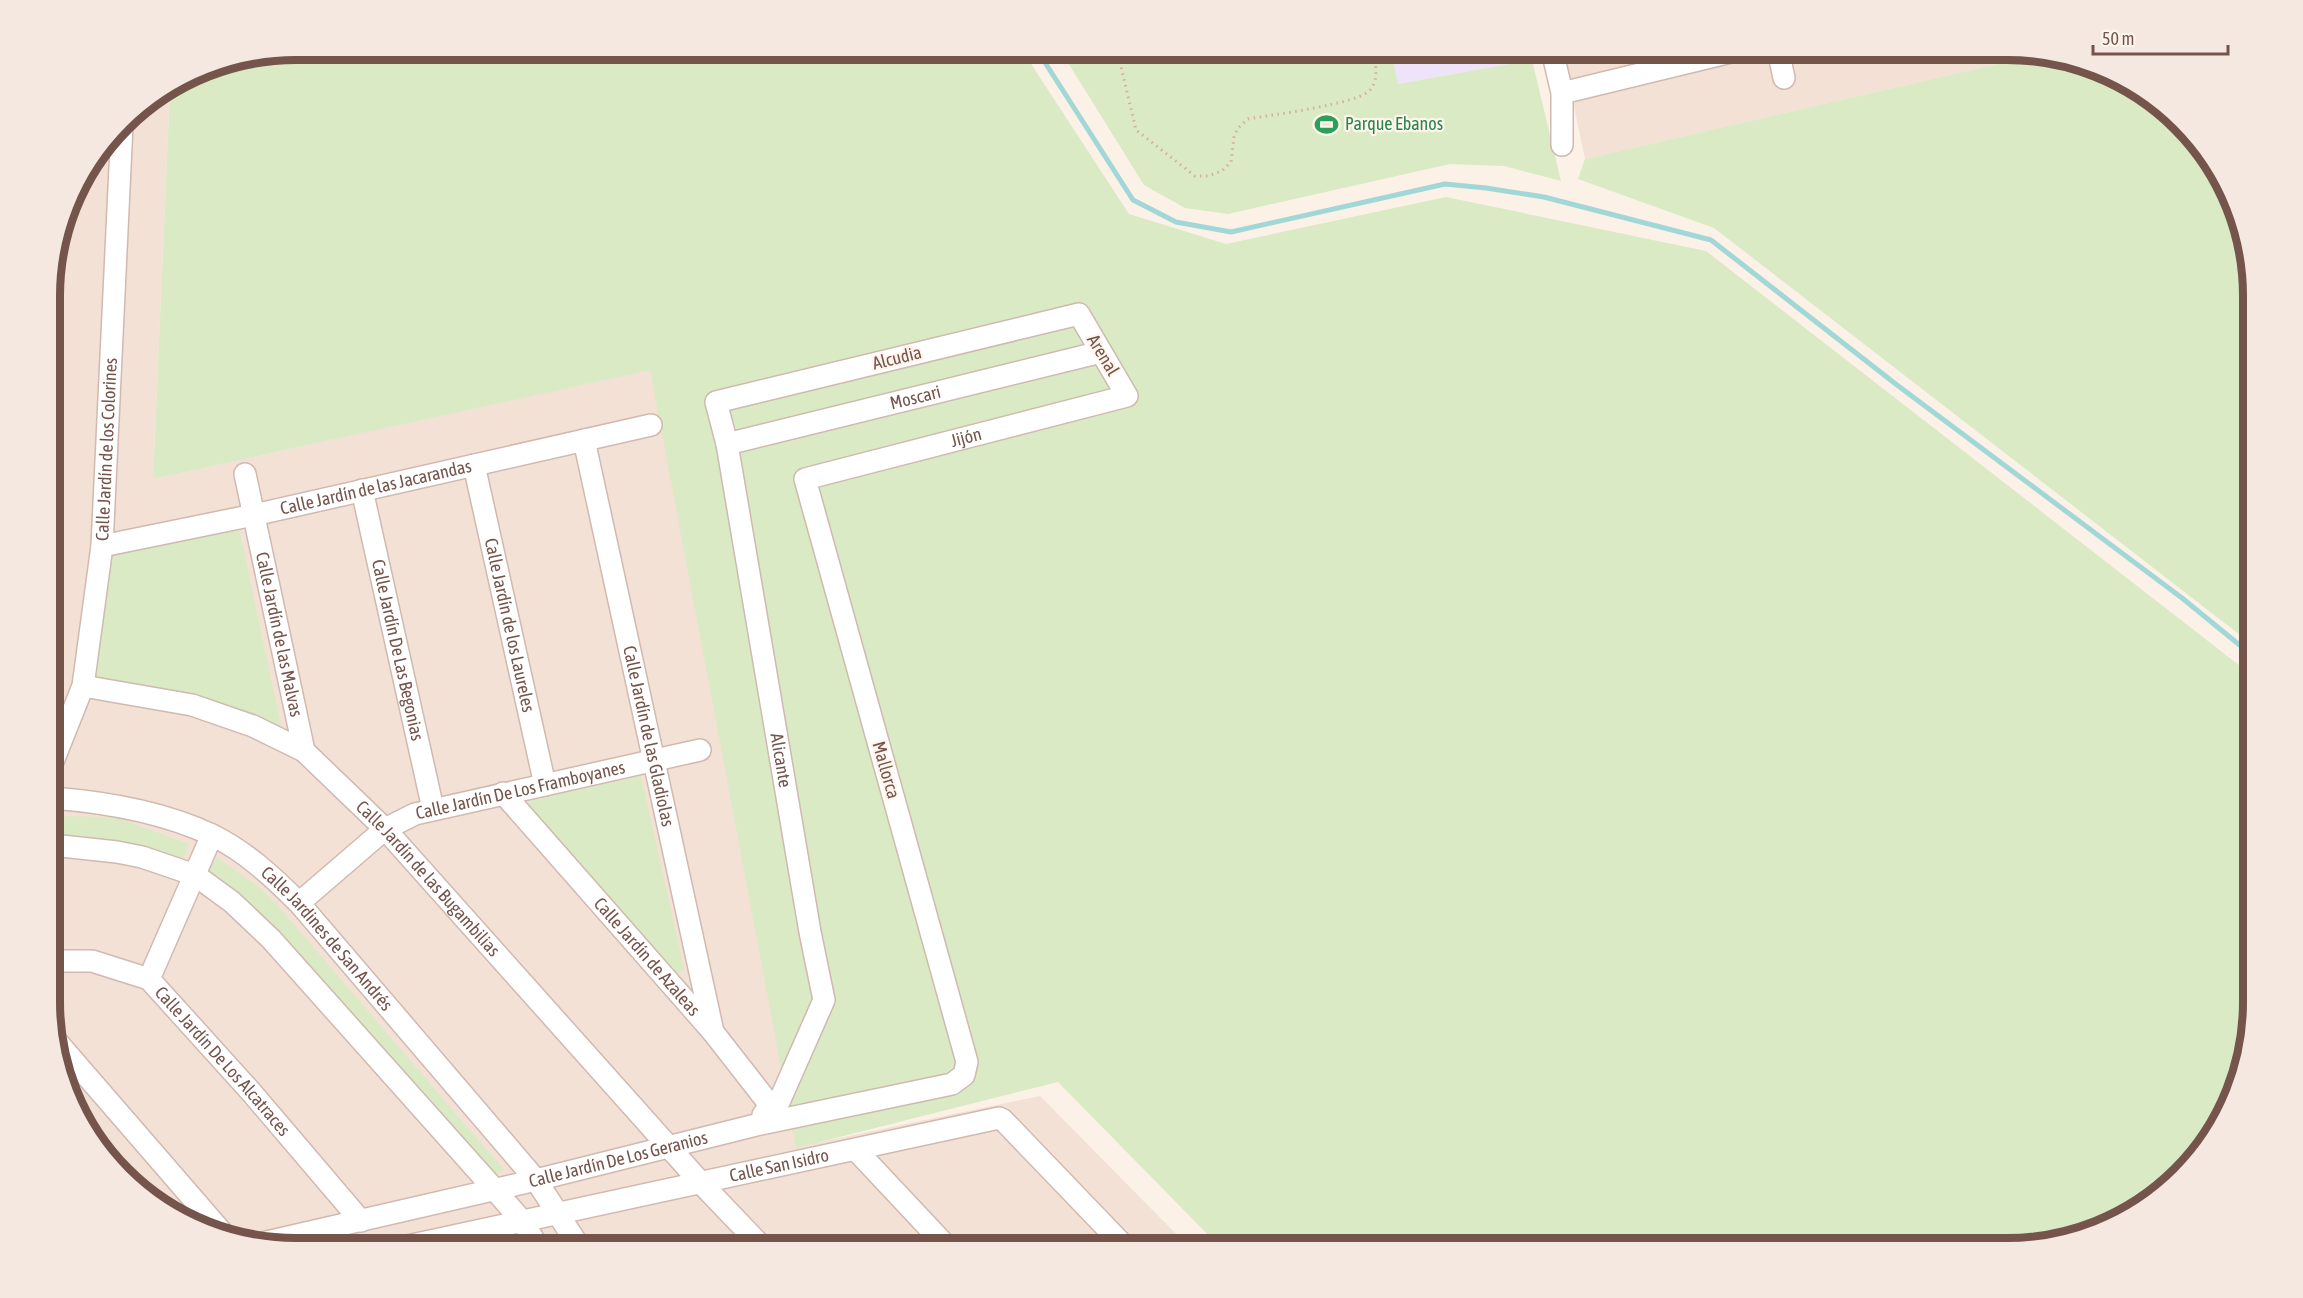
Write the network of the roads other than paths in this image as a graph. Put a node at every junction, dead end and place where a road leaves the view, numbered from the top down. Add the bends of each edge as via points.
1 (1554, 60) edge
2 (1660, 60) edge
3 (1780, 60) edge
4 (1784, 78) dead end
5 (1562, 93) junction
6 (121, 137) edge
7 (1562, 145) dead end
8 (1078, 314) joint
9 (1101, 352) junction
10 (1127, 396) joint
11 (716, 402) joint
12 (651, 425) dead end
13 (584, 440) junction
14 (727, 444) junction
15 (474, 465) junction
16 (244, 474) dead end
17 (805, 479) joint
18 (362, 490) junction
19 (254, 515) junction
20 (102, 546) junction
21 (83, 686) junction
22 (60, 744) edge
23 (700, 750) dead end
24 (304, 751) junction
25 (654, 761) junction
26 (545, 784) junction
27 (503, 794) junction
28 (60, 799) edge
29 (433, 809) junction
30 (385, 829) junction
31 (212, 835) junction
32 (60, 846) edge
33 (195, 875) junction
34 (299, 903) junction
35 (60, 961) edge
36 (149, 979) junction
37 (713, 1032) junction
38 (66, 1052) edge
39 (968, 1062) joint
40 (770, 1105) junction
41 (756, 1125) junction
42 (671, 1148) junction
43 (856, 1150) junction
44 (536, 1180) junction
45 (702, 1184) junction
46 (495, 1190) junction
47 (558, 1213) junction
48 (361, 1221) junction
49 (522, 1221) junction
50 (214, 1223) edge
51 (287, 1237) edge
52 (444, 1238) edge
53 (533, 1238) edge
54 (574, 1238) edge
55 (753, 1238) edge
56 (939, 1238) edge
57 (1116, 1238) edge

1 - 5 street
2 - 5 street
3 - 4 street
5 - 7 street
6 - 20 street, Calle Jardín de los Colorines
8 - 9 street, Arenal
8 - 11 street, Alcudia
9 - 10 street, Arenal
9 - 14 street, Moscari
10 - 17 street, Jijón
11 - 14 street, Alicante
12 - 13 street, Calle Jardín de las Jacarandas
13 - 15 street, Calle Jardín de las Jacarandas
13 - 25 street, Calle Jardín de las Gladiolas
14 - 40 street, Alicante via 824,1000 779,1101
15 - 18 street, Calle Jardín de las Jacarandas
15 - 26 street, Calle Jardín de los Laureles
16 - 19 street, Calle Jardín de las Malvas
17 - 39 street, Mallorca
18 - 19 street, Calle Jardín de las Jacarandas
18 - 29 street, Calle Jardín De Las Begonias
19 - 20 street, Calle Jardín de las Jacarandas
19 - 24 street, Calle Jardín de las Malvas
20 - 21 street, Calle Jardín de los Colorines
21 - 22 street, Calle Jardín de los Colorines
21 - 24 street, Calle Jardín de las Bugambilias via 192,705 253,726
23 - 25 street, Calle Jardín De Los Framboyanes
24 - 30 street, Calle Jardín de las Bugambilias
25 - 26 street, Calle Jardín De Los Framboyanes
25 - 37 street, Calle Jardín de las Gladiolas
26 - 27 street, Calle Jardín De Los Framboyanes
27 - 29 street, Calle Jardín De Los Framboyanes
27 - 37 street, Calle Jardín de Azaleas
28 - 31 street, Calle Jardines de San Andrés via 134,810
29 - 30 street, Calle Jardín De Los Framboyanes
30 - 34 street, Calle Jardín De Los Framboyanes
30 - 42 street, Calle Jardín de las Bugambilias
31 - 33 street
31 - 34 street, Calle Jardines de San Andrés via 244,855
32 - 33 street via 142,857
33 - 36 street
33 - 46 street via 254,920
34 - 44 street, Calle Jardines de San Andrés
35 - 36 street, Calle Jardín De Los Alcatraces via 92,961
36 - 48 street, Calle Jardín De Los Alcatraces
37 - 40 street, Calle Jardín de Azaleas
38 - 50 street
39 - 41 street, Calle Jardín De Los Geranios via 964,1076 952,1084
40 - 41 street
41 - 42 street, Calle Jardín De Los Geranios
42 - 44 street, Calle Jardín De Los Geranios
42 - 45 street, Calle Jardín de las Bugambilias
43 - 45 street, Calle San Isidro
43 - 56 street
43 - 57 street, Calle San Isidro via 999,1118
44 - 46 street, Calle Jardín De Los Geranios
44 - 47 street, Calle Jardines de San Andrés
45 - 47 street, Calle San Isidro
45 - 55 street, Calle Jardín de las Bugambilias
46 - 48 street, Calle Jardín De Los Geranios
46 - 49 street
47 - 49 street, Calle Jardín De Los Geranios
47 - 54 street, Calle Jardines de San Andrés
48 - 51 street, Calle Jardín De Los Geranios
49 - 52 street, Calle Jardín De Los Geranios
49 - 53 street

